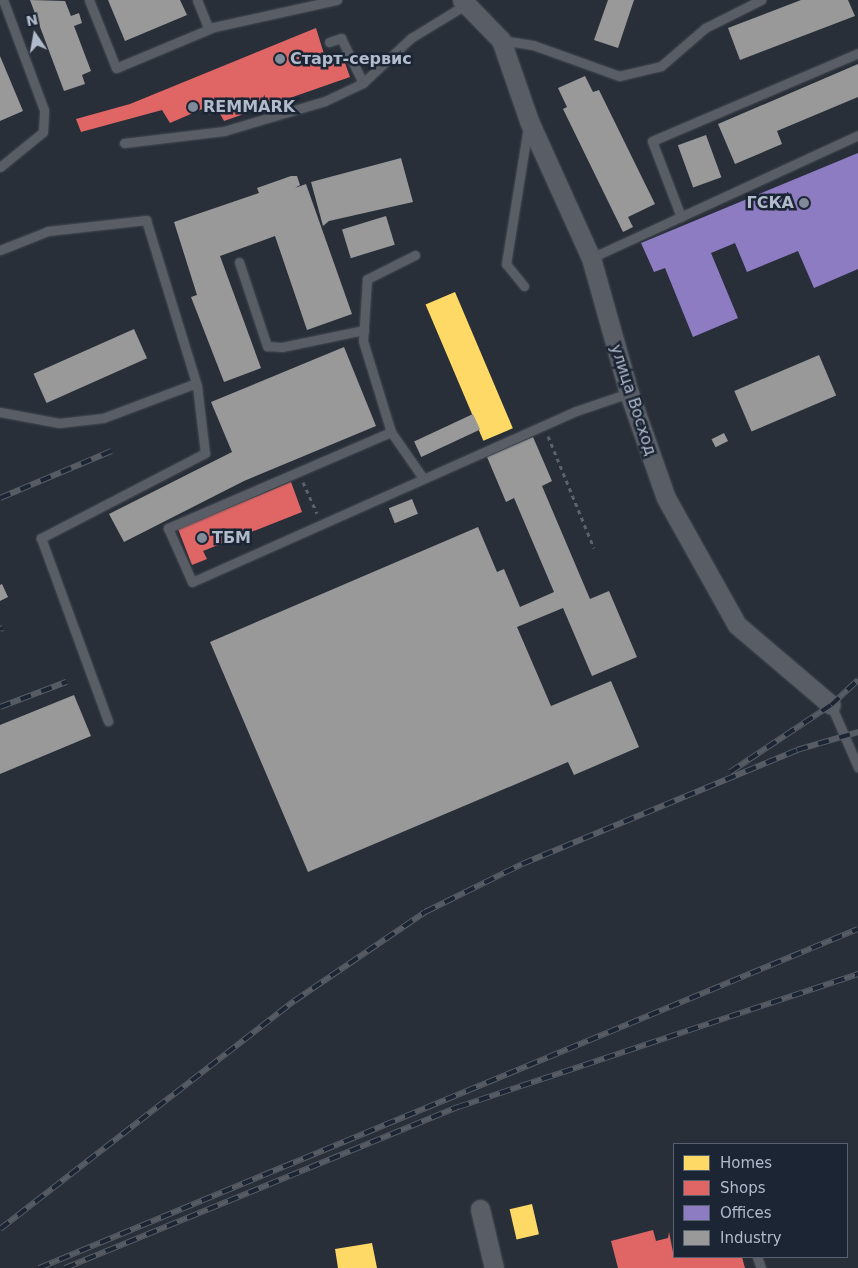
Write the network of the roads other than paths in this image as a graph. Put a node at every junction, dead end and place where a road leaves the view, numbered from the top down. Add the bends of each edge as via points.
1 (2, 0) edge
2 (89, 0) edge
3 (197, 0) edge
4 (337, 0) edge
5 (761, 0) edge
6 (463, 2) edge
7 (209, 29) junction
8 (501, 40) junction
9 (329, 42) dead end
10 (858, 53) edge
11 (363, 83) junction
12 (529, 121) junction
13 (858, 135) edge
14 (124, 143) dead end
15 (2, 162) edge
16 (680, 217) junction
17 (0, 250) edge
18 (415, 255) dead end
19 (590, 258) junction
20 (239, 262) dead end
21 (524, 286) dead end
22 (364, 330) junction
23 (196, 383) junction
24 (629, 393) junction
25 (0, 412) edge
26 (391, 432) junction
27 (423, 478) junction
28 (831, 705) joint
29 (108, 721) dead end
30 (858, 767) edge
31 (480, 1208) dead end
32 (494, 1268) edge

1 - 15 lane via 44,110 43,132
2 - 7 lane via 116,68
3 - 7 lane
4 - 7 lane
5 - 8 lane via 705,28 661,66 618,76 533,45
6 - 8 street, улица Восход
6 - 11 lane via 411,38
8 - 12 street, улица Восход
9 - 11 lane via 341,38
10 - 16 lane via 652,141
11 - 14 lane via 325,101 224,131
12 - 19 street, улица Восход
12 - 21 lane via 506,264
13 - 16 lane
16 - 19 lane
17 - 23 lane via 48,231 146,220
18 - 22 lane via 367,279
19 - 24 street, улица Восход
20 - 22 lane via 267,346 282,348
22 - 26 lane via 363,341
23 - 25 lane via 103,418 60,423
23 - 29 lane via 205,453 42,538
24 - 27 lane
24 - 28 street, улица Восход via 666,498 737,625
26 - 27 lane
26 - 27 lane via 168,528 192,582
28 - 30 lane, улица Восход
31 - 32 street

